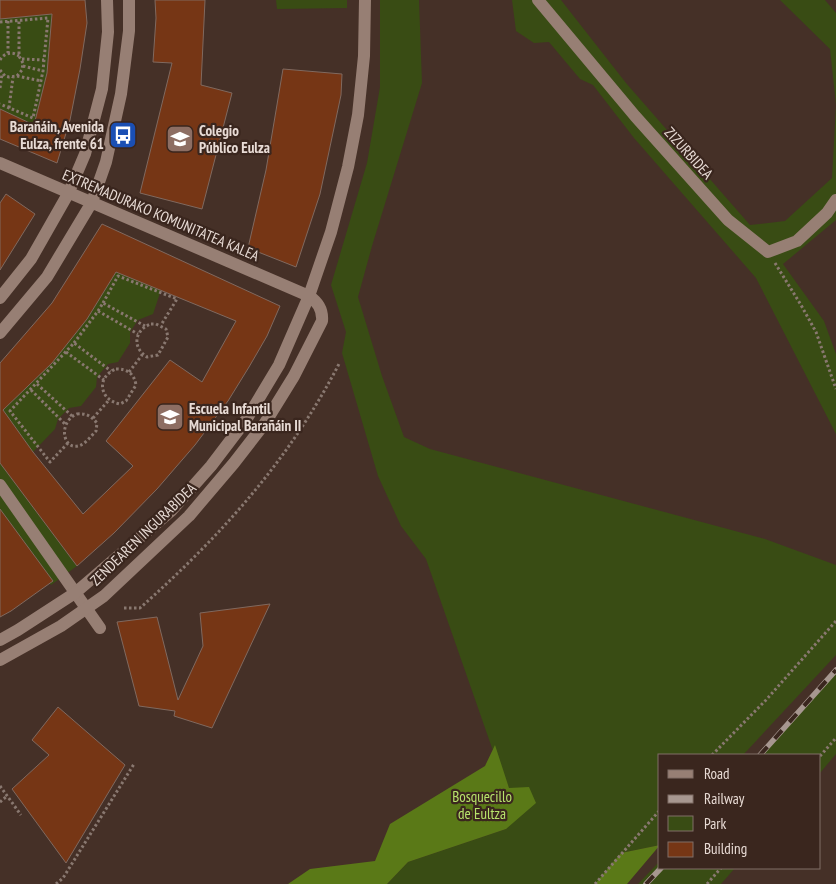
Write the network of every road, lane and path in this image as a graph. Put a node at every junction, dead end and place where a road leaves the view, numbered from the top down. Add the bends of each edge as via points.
1 (107, 0) edge
2 (129, 0) edge
3 (365, 0) edge
4 (538, 0) edge
5 (19, 20) junction
6 (8, 21) junction
7 (0, 22) edge
8 (8, 53) junction
9 (20, 57) junction
10 (0, 58) edge
11 (44, 60) junction
12 (23, 66) junction
13 (1, 71) edge
14 (43, 71) junction
15 (15, 76) junction
16 (41, 81) junction
17 (0, 88) edge
18 (0, 104) edge
19 (8, 108) junction
20 (0, 163) edge
21 (68, 194) junction
22 (836, 200) edge
23 (92, 202) junction
24 (768, 252) junction
25 (309, 296) junction
26 (0, 298) edge
27 (103, 303) junction
28 (98, 311) junction
29 (145, 326) junction
30 (161, 326) junction
31 (0, 333) edge
32 (138, 334) junction
33 (74, 343) junction
34 (66, 352) junction
35 (143, 354) junction
36 (340, 362) dead end
37 (111, 371) junction
38 (129, 372) junction
39 (104, 380) junction
40 (37, 384) junction
41 (836, 389) edge
42 (31, 390) junction
43 (108, 400) junction
44 (72, 416) junction
45 (93, 418) junction
46 (65, 424) junction
47 (68, 443) junction
48 (0, 485) edge
49 (75, 593) junction
50 (124, 608) dead end
51 (86, 609) junction
52 (836, 621) edge
53 (100, 628) dead end
54 (0, 640) edge
55 (0, 660) edge
56 (836, 738) edge
57 (713, 754) edge
58 (821, 755) edge
59 (134, 764) dead end
60 (0, 786) edge
61 (7, 796) junction
62 (0, 802) edge
63 (658, 812) edge
64 (21, 815) dead end
65 (720, 869) edge
66 (56, 884) edge
67 (595, 884) edge
68 (706, 884) edge

1 - 21 street via 108,32 102,89 85,154
2 - 23 street via 129,31 121,94 106,162
3 - 25 street, ZENDEAREN INGURABIDEA via 358,115 348,167
4 - 24 street, ZIZURBIDEA via 728,220
5 - 6 path
5 - 9 path
5 - 11 path via 48,18
6 - 7 path
6 - 8 path
8 - 9 path
8 - 10 path
9 - 11 path
9 - 12 path
11 - 14 path
12 - 14 path
12 - 15 path
13 - 15 path via 5,76
13 - 17 path
14 - 16 path
15 - 16 path
15 - 19 path
16 - 19 path via 33,118
18 - 19 path
20 - 21 street, EXTREMADURAKO KOMUNITATEA KALEA
21 - 23 street, EXTREMADURAKO KOMUNITATEA KALEA
21 - 26 street via 31,259
22 - 24 street via 797,241
23 - 25 street, EXTREMADURAKO KOMUNITATEA KALEA
23 - 31 street via 47,277
24 - 41 path via 816,332
25 - 49 street, ZENDEAREN INGURABIDEA via 279,366 246,420 211,466 171,511
25 - 51 street, ZENDEAREN INGURABIDEA via 323,314 322,321 265,423 190,516 111,590
27 - 28 path
27 - 29 path
27 - 30 path via 118,276 177,299
28 - 32 path
28 - 33 path
29 - 30 path
29 - 32 path
30 - 35 path via 166,329 168,337 158,354 148,357
32 - 35 path via 137,345
33 - 34 path
33 - 37 path
34 - 39 path
34 - 40 path
35 - 38 path
36 - 50 path via 301,430 228,523 140,608
37 - 38 path via 122,369
37 - 39 path
38 - 43 path via 136,385 126,401 120,404
39 - 43 path via 103,390
40 - 42 path
40 - 44 path
42 - 46 path
42 - 47 path via 10,411 50,462
43 - 45 path
44 - 45 path via 83,414
44 - 46 path
45 - 47 path via 97,423 96,432 81,445
46 - 47 path via 64,435
48 - 49 street
49 - 51 street
49 - 54 street, ZENDEAREN INGURABIDEA
51 - 53 street
51 - 55 street, ZENDEAREN INGURABIDEA
52 - 57 path
56 - 58 path
59 - 66 path via 63,878
60 - 61 path
61 - 62 path
61 - 64 path
63 - 67 path
65 - 68 path

